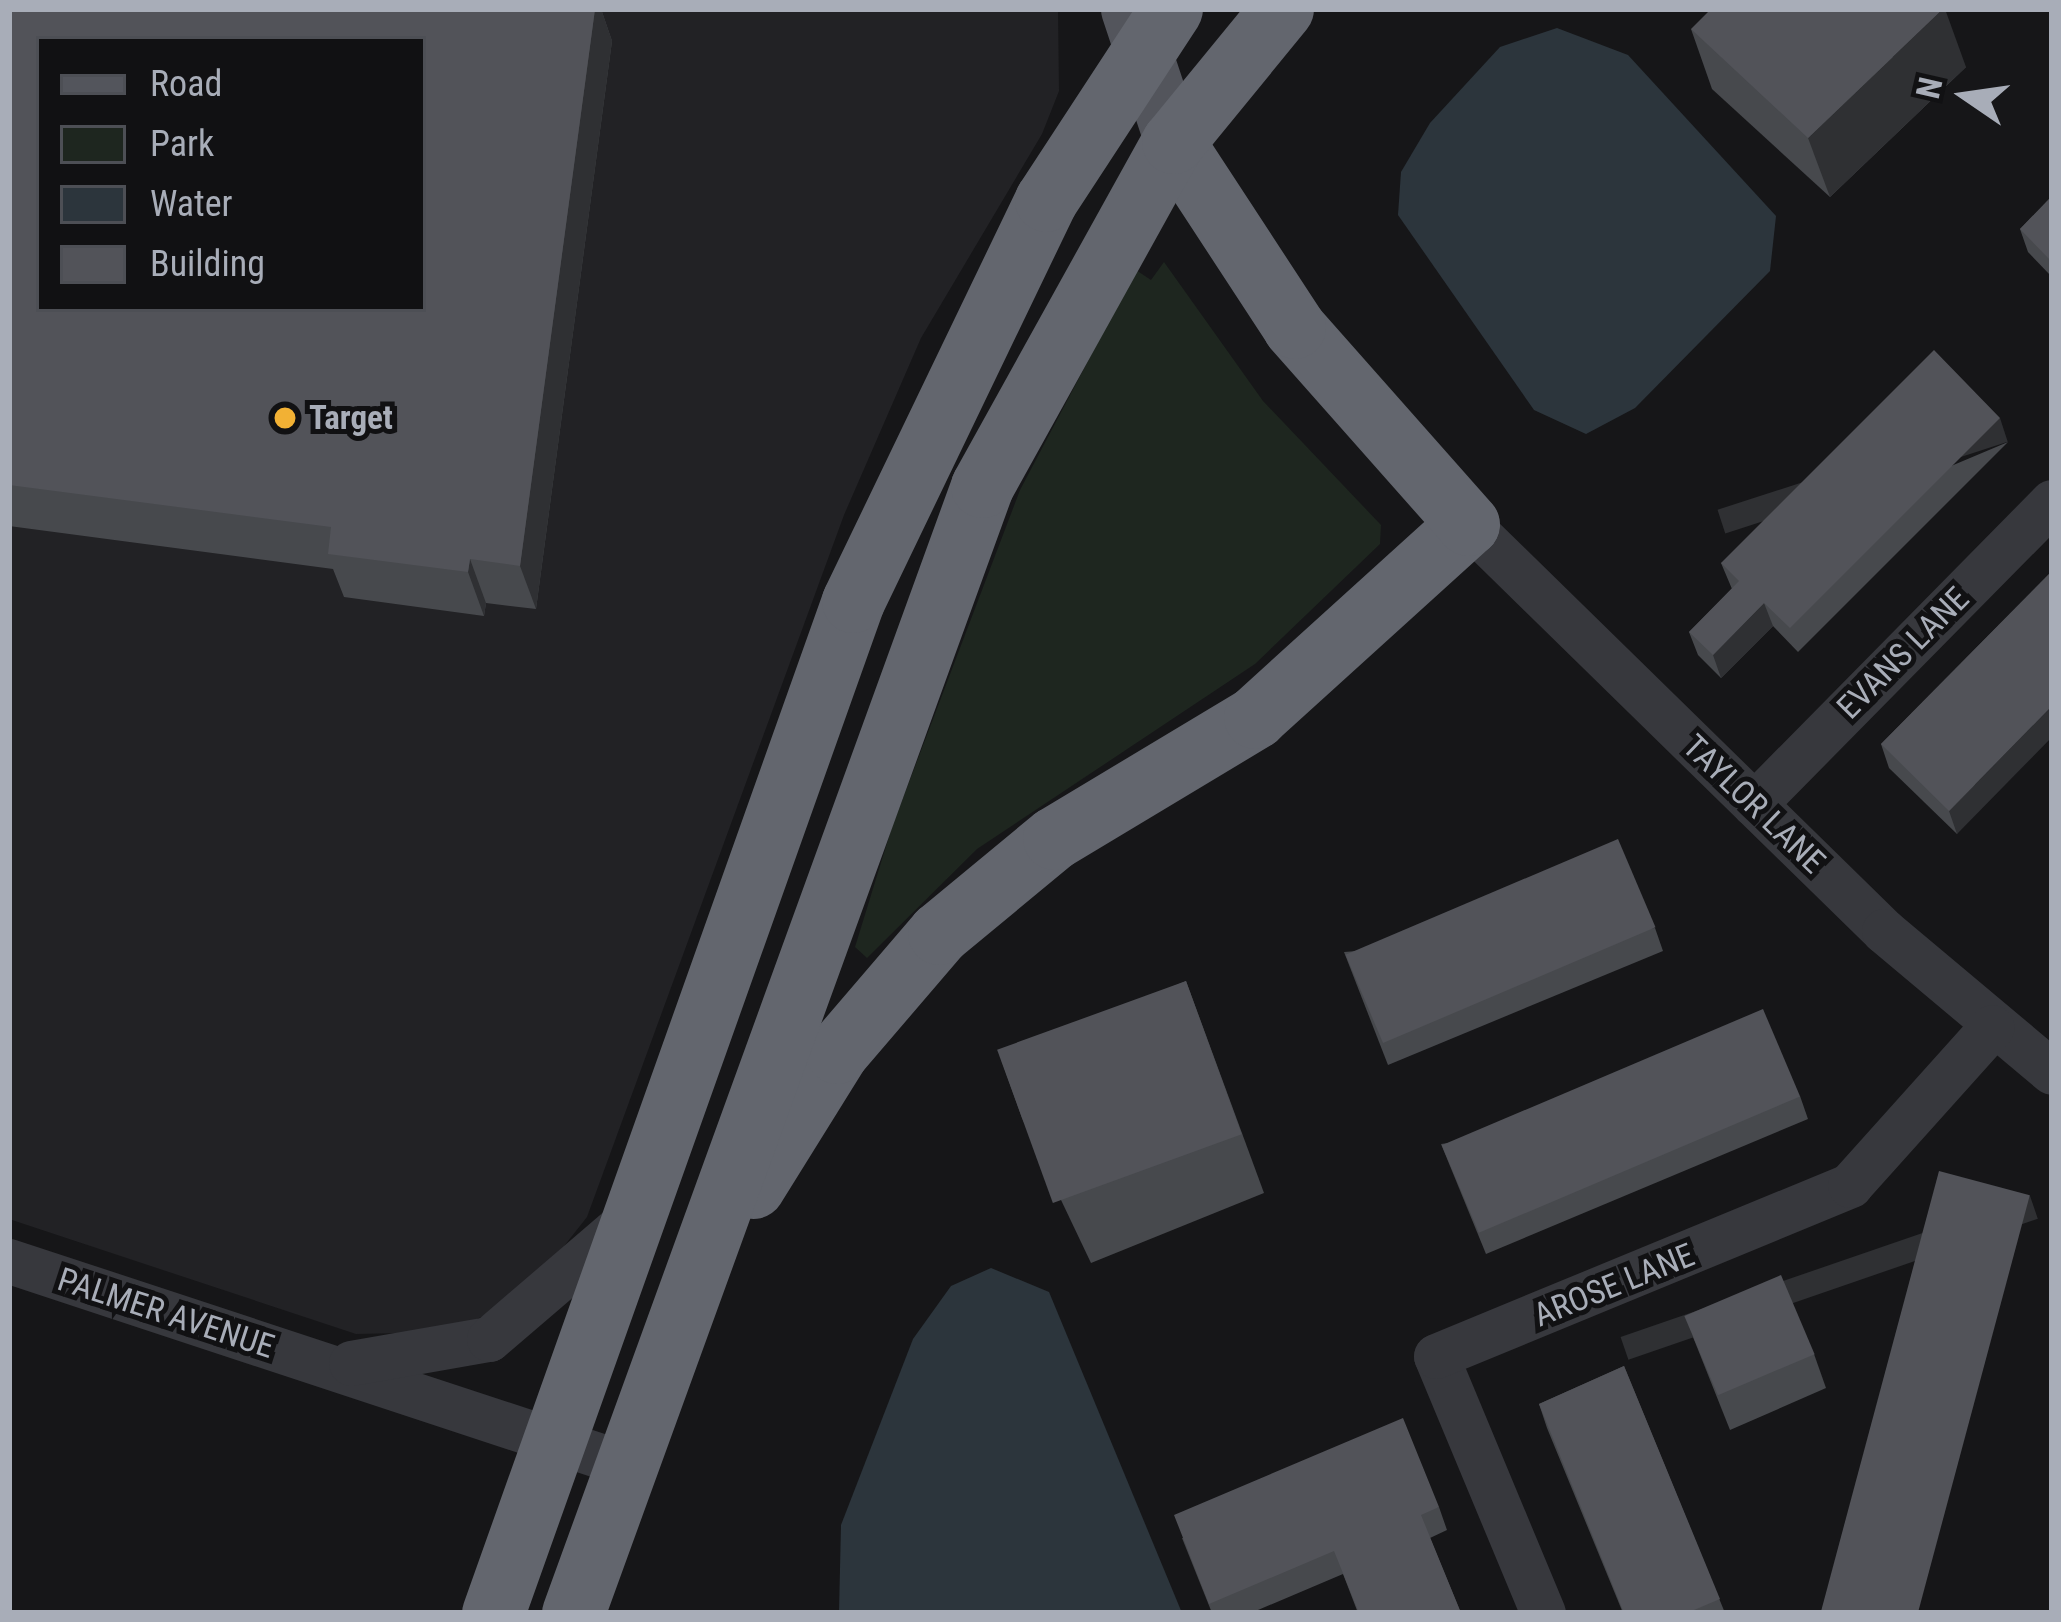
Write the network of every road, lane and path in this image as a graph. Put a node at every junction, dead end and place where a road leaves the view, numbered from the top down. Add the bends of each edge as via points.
1 (1282, 9) edge
2 (1146, 22) edge
3 (1173, 142) junction
4 (2052, 502) edge
5 (1468, 524) junction
6 (1754, 804) junction
7 (1992, 1027) junction
8 (2052, 1072) edge
9 (630, 1218) junction
10 (9, 1261) edge
11 (683, 1301) junction
12 (323, 1364) junction
13 (554, 1440) junction
14 (622, 1463) junction
15 (493, 1613) edge
16 (572, 1613) edge
17 (1543, 1613) edge

1 - 3 highway
2 - 3 main road
2 - 9 highway via 955,370 853,601
3 - 5 highway via 1294,328
3 - 11 highway via 982,486
4 - 6 street, EVANS LANE
5 - 6 street, TAYLOR LANE
5 - 11 highway via 1255,717 1054,838 940,933 837,1052
6 - 7 street, TAYLOR LANE
7 - 8 street, TAYLOR LANE
7 - 17 street, AROSE LANE via 1850,1185 1436,1356
9 - 12 street, PALMER AVENUE via 488,1339 400,1361
9 - 13 highway
10 - 12 street, PALMER AVENUE
11 - 14 highway
12 - 13 street, PALMER AVENUE
13 - 14 street, PALMER AVENUE
13 - 15 highway
14 - 16 highway

